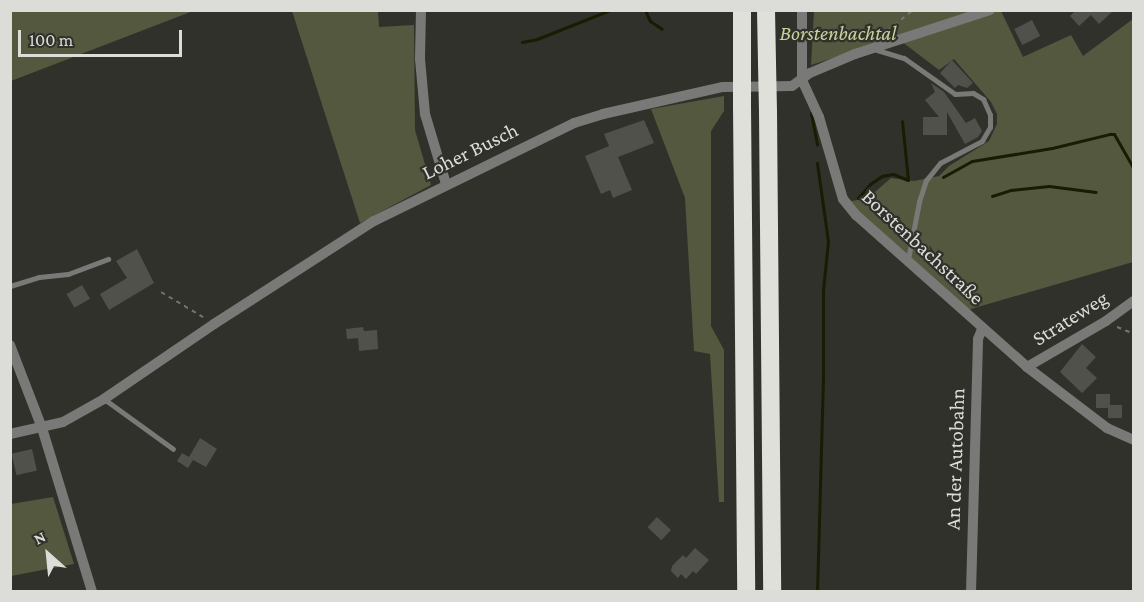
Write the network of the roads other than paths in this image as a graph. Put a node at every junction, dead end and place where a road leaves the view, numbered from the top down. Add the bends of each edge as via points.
1 (421, 10) edge
2 (742, 10) edge
3 (766, 10) edge
4 (802, 10) edge
5 (990, 10) edge
6 (872, 49) junction
7 (802, 80) junction
8 (446, 184) junction
9 (108, 259) dead end
10 (907, 261) junction
11 (10, 286) edge
12 (1134, 301) edge
13 (982, 328) junction
14 (10, 345) edge
15 (1027, 367) junction
16 (104, 399) junction
17 (42, 428) junction
18 (10, 434) edge
19 (1134, 440) edge
20 (172, 449) dead end
21 (92, 591) edge
22 (746, 591) edge
23 (772, 591) edge
24 (971, 591) edge

1 - 8 street via 425,114
2 - 22 highway, bridge
3 - 23 highway, bridge
4 - 7 street, Borstenbachstraße
5 - 6 street, Loher Busch
6 - 7 street, Loher Busch via 810,73
6 - 10 lane via 904,58 955,94 973,93 983,99 990,116 990,127 982,141 940,164 926,180
7 - 8 street, Loher Busch via 792,86 723,87 603,114 574,123
7 - 10 street, Borstenbachstraße via 819,117 843,199
8 - 16 street, Loher Busch via 374,221
9 - 11 lane via 68,274
10 - 13 street, Borstenbachstraße
12 - 15 street, Strateweg
13 - 15 street, Borstenbachstraße
13 - 24 street, An der Autobahn via 978,339
14 - 17 street
15 - 19 street, Borstenbachstraße via 1107,428
16 - 17 street, Loher Busch via 63,422
16 - 20 lane
17 - 18 street, Loher Busch
17 - 21 street

